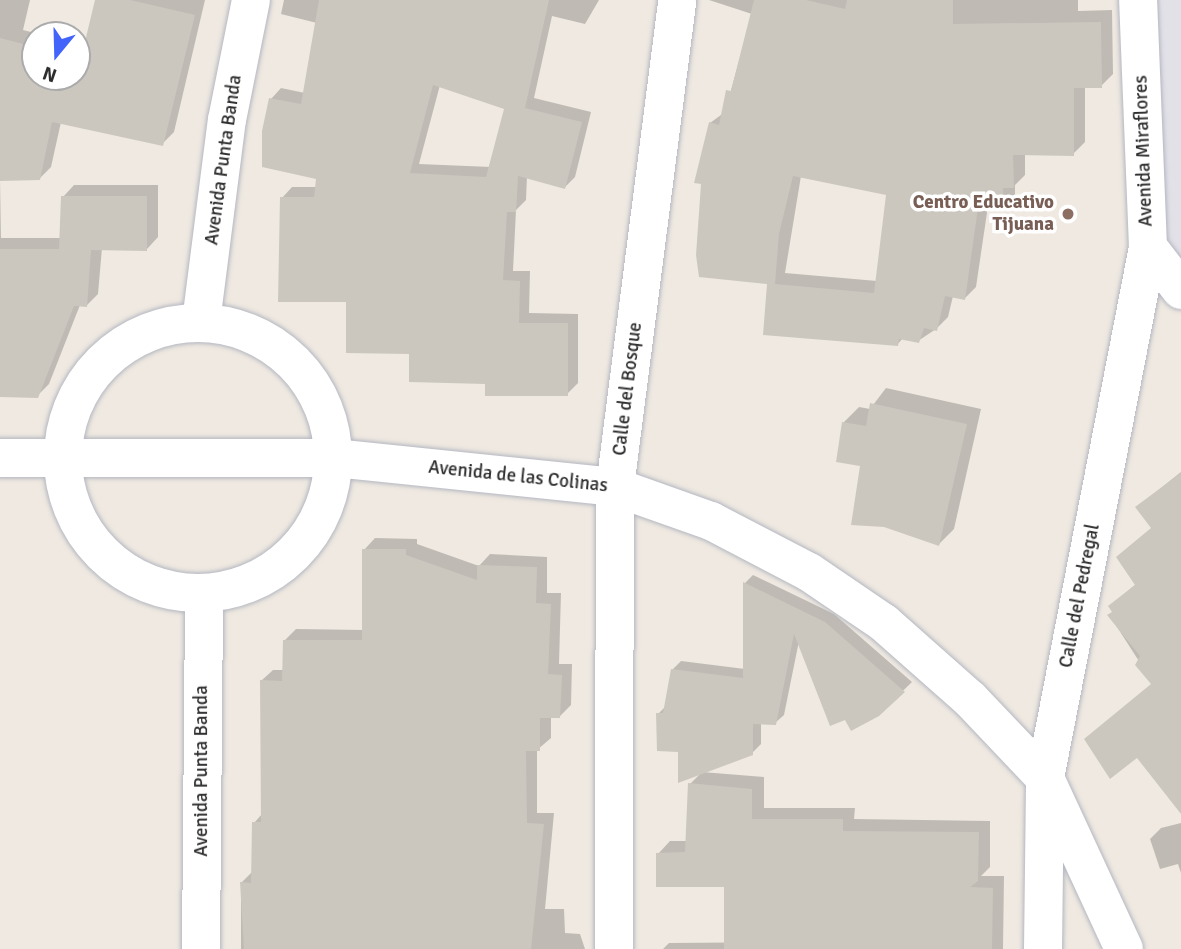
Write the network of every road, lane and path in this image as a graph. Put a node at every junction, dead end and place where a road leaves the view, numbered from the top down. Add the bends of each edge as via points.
1 (251, 0) edge
2 (677, 0) edge
3 (1138, 0) edge
4 (1148, 247) junction
5 (1181, 290) edge
6 (201, 321) junction
7 (62, 457) junction
8 (335, 457) junction
9 (0, 458) edge
10 (615, 487) junction
11 (204, 594) junction
12 (1045, 778) junction
13 (201, 949) edge
14 (614, 949) edge
15 (1043, 949) edge
16 (1124, 949) edge

1 - 6 street, Avenida Punta Banda via 227,120
2 - 10 street, Calle del Bosque
3 - 4 street, Avenida Miraflores
4 - 5 street, Avenida Miraflores
4 - 12 street, Calle del Pedregal
6 - 7 street via 148,331 103,360 72,404
6 - 8 street via 252,333 295,363 324,407
7 - 8 street, Avenida de las Colinas
7 - 9 street, Avenida de las Colinas
7 - 11 street via 66,493 103,556 133,577 167,591
8 - 10 street, Avenida de las Colinas
8 - 11 street via 326,509 297,552 255,582
10 - 12 street, Avenida de las Colinas via 711,521 809,572 884,623 971,700
10 - 14 street, Calle del Bosque
11 - 13 street, Avenida Punta Banda
12 - 15 street, Calle del Pedregal
12 - 16 street, Avenida de las Colinas

